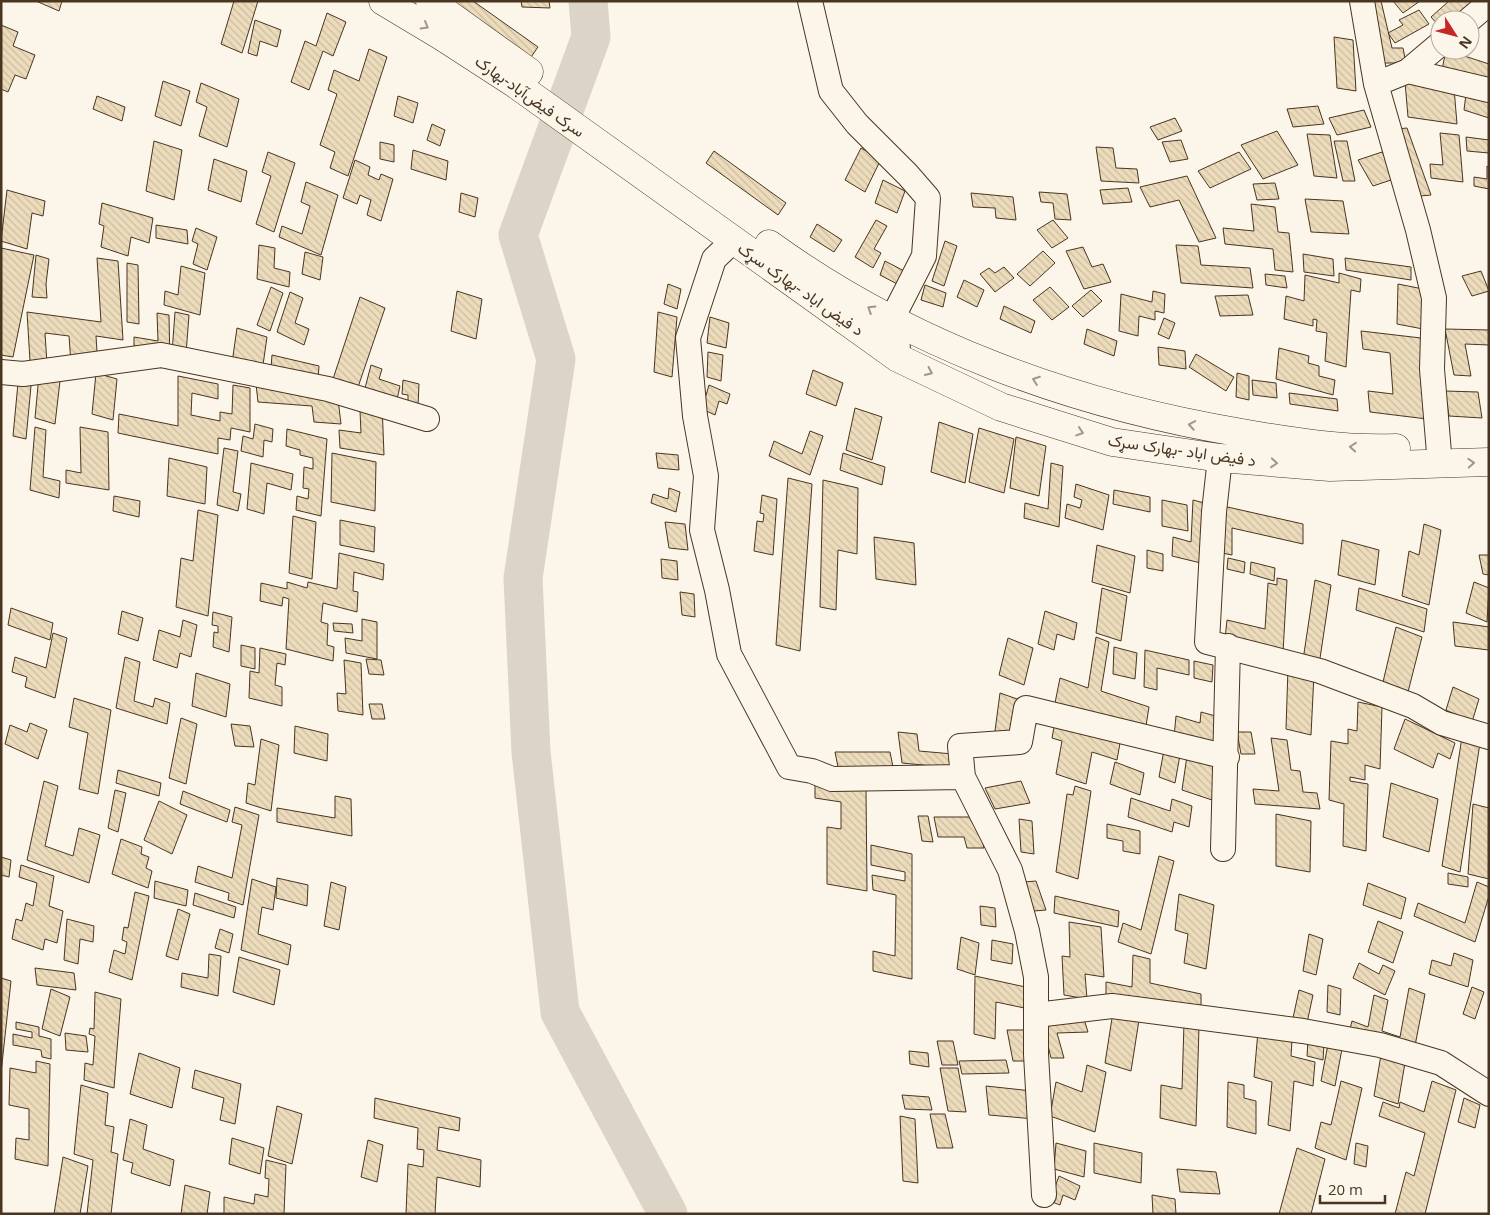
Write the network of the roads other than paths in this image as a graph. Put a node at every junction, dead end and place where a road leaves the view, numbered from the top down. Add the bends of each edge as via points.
1 (383, 1) edge
2 (430, 1) edge
3 (810, 1) edge
4 (1362, 1) edge
5 (1430, 52) edge
6 (1408, 71) junction
7 (516, 73) junction
8 (1376, 84) junction
9 (1489, 90) edge
10 (677, 189) junction
11 (733, 241) junction
12 (897, 323) junction
13 (898, 358) junction
14 (1, 372) edge
15 (427, 419) dead end
16 (1489, 443) edge
17 (1439, 455) junction
18 (1220, 458) junction
19 (1489, 462) edge
20 (1228, 646) junction
21 (1489, 737) edge
22 (1227, 757) junction
23 (963, 777) junction
24 (1223, 849) dead end
25 (1036, 1015) junction
26 (1489, 1094) edge
27 (1044, 1195) dead end

1 -> 7 main road, سرک فیض‌آباد-بهارک via 443,37
2 - 7 main road, سرک فیض‌آباد-بهارک
3 - 12 street via 831,91 857,124 928,198 924,256 897,309
4 - 8 street
5 - 6 street
6 - 8 street
6 - 9 street
7 - 10 main road, سرک فیض‌آباد-بهارک
8 - 17 street via 1434,298 1432,369
10 - 11 main road, د فیض اباد -بهارک سړک
12 -> 10 main road, د فیض اباد -بهارک سړک
11 - 13 main road, د فیض اباد -بهارک سړک
11 - 23 street via 714,259 688,338 695,416 706,476 702,530 729,654 789,767 832,778
12 - 13 street
17 -> 12 main road, د فیض اباد -بهارک سړک via 1298,442 1178,422 1050,386 980,360
13 -> 18 main road, د فیض اباد -بهارک سړک via 1001,407 1112,442
14 - 15 street via 23,374 161,355 328,390
16 - 17 main road, د فیض اباد -بهارک سړک
18 -> 17 main road, د فیض اباد -بهارک سړک via 1330,467
17 -> 19 main road, د فیض اباد -بهارک سړک
18 - 20 street via 1206,642
20 - 21 street via 1320,671 1413,706 1442,724
20 - 22 street
22 - 23 street via 1026,708 1020,742 960,746
22 - 24 street
23 - 25 street via 1010,870 1036,977
25 - 26 street via 1112,1006 1303,1031 1380,1045 1441,1063
25 - 27 street

